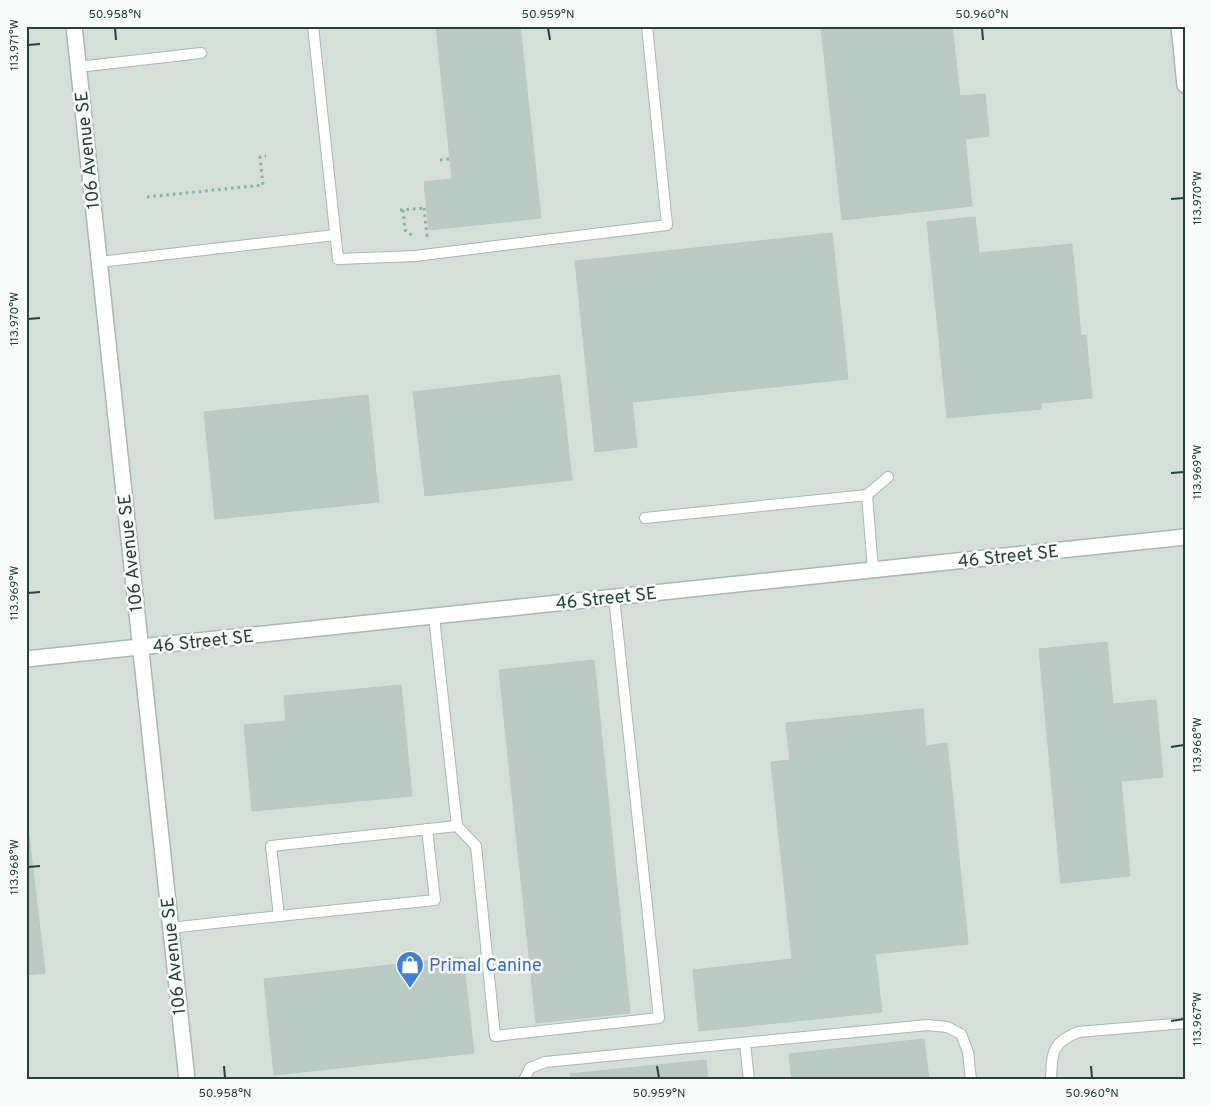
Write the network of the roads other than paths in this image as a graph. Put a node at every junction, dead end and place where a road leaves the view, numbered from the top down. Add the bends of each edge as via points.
1 (74, 26) edge
2 (313, 26) edge
3 (647, 26) edge
4 (1179, 26) edge
5 (201, 53) dead end
6 (78, 68) junction
7 (1185, 85) edge
8 (335, 235) junction
9 (99, 262) junction
10 (888, 477) dead end
11 (867, 495) junction
12 (645, 518) dead end
13 (1185, 537) edge
14 (873, 570) junction
15 (614, 597) junction
16 (434, 617) junction
17 (140, 648) junction
18 (26, 659) edge
19 (457, 826) junction
20 (428, 829) junction
21 (279, 916) junction
22 (170, 928) junction
23 (1185, 1023) edge
24 (745, 1043) junction
25 (187, 1080) edge
26 (524, 1080) edge
27 (748, 1080) edge
28 (971, 1080) edge
29 (1051, 1080) edge

1 - 6 street, 106 Avenue SE
2 - 8 lane
3 - 8 lane via 668,225 415,256 338,259
4 - 7 street
5 - 6 lane
6 - 9 street, 106 Avenue SE
8 - 9 lane
9 - 17 street, 106 Avenue SE
10 - 11 lane
11 - 12 lane
11 - 14 lane
13 - 14 street, 46 Street SE
14 - 15 street, 46 Street SE
15 - 16 street, 46 Street SE
15 - 19 lane via 659,1018 495,1036 476,846
16 - 17 street, 46 Street SE
16 - 19 lane
17 - 18 street, 46 Street SE
17 - 22 street, 106 Avenue SE
19 - 20 lane
20 - 21 lane via 435,900
20 - 21 lane via 271,846
21 - 22 lane
22 - 25 street, 106 Avenue SE
23 - 29 lane via 1078,1032 1064,1038 1052,1053
24 - 26 lane via 545,1062 530,1068
24 - 27 lane
24 - 28 lane via 928,1025 947,1026 962,1034

